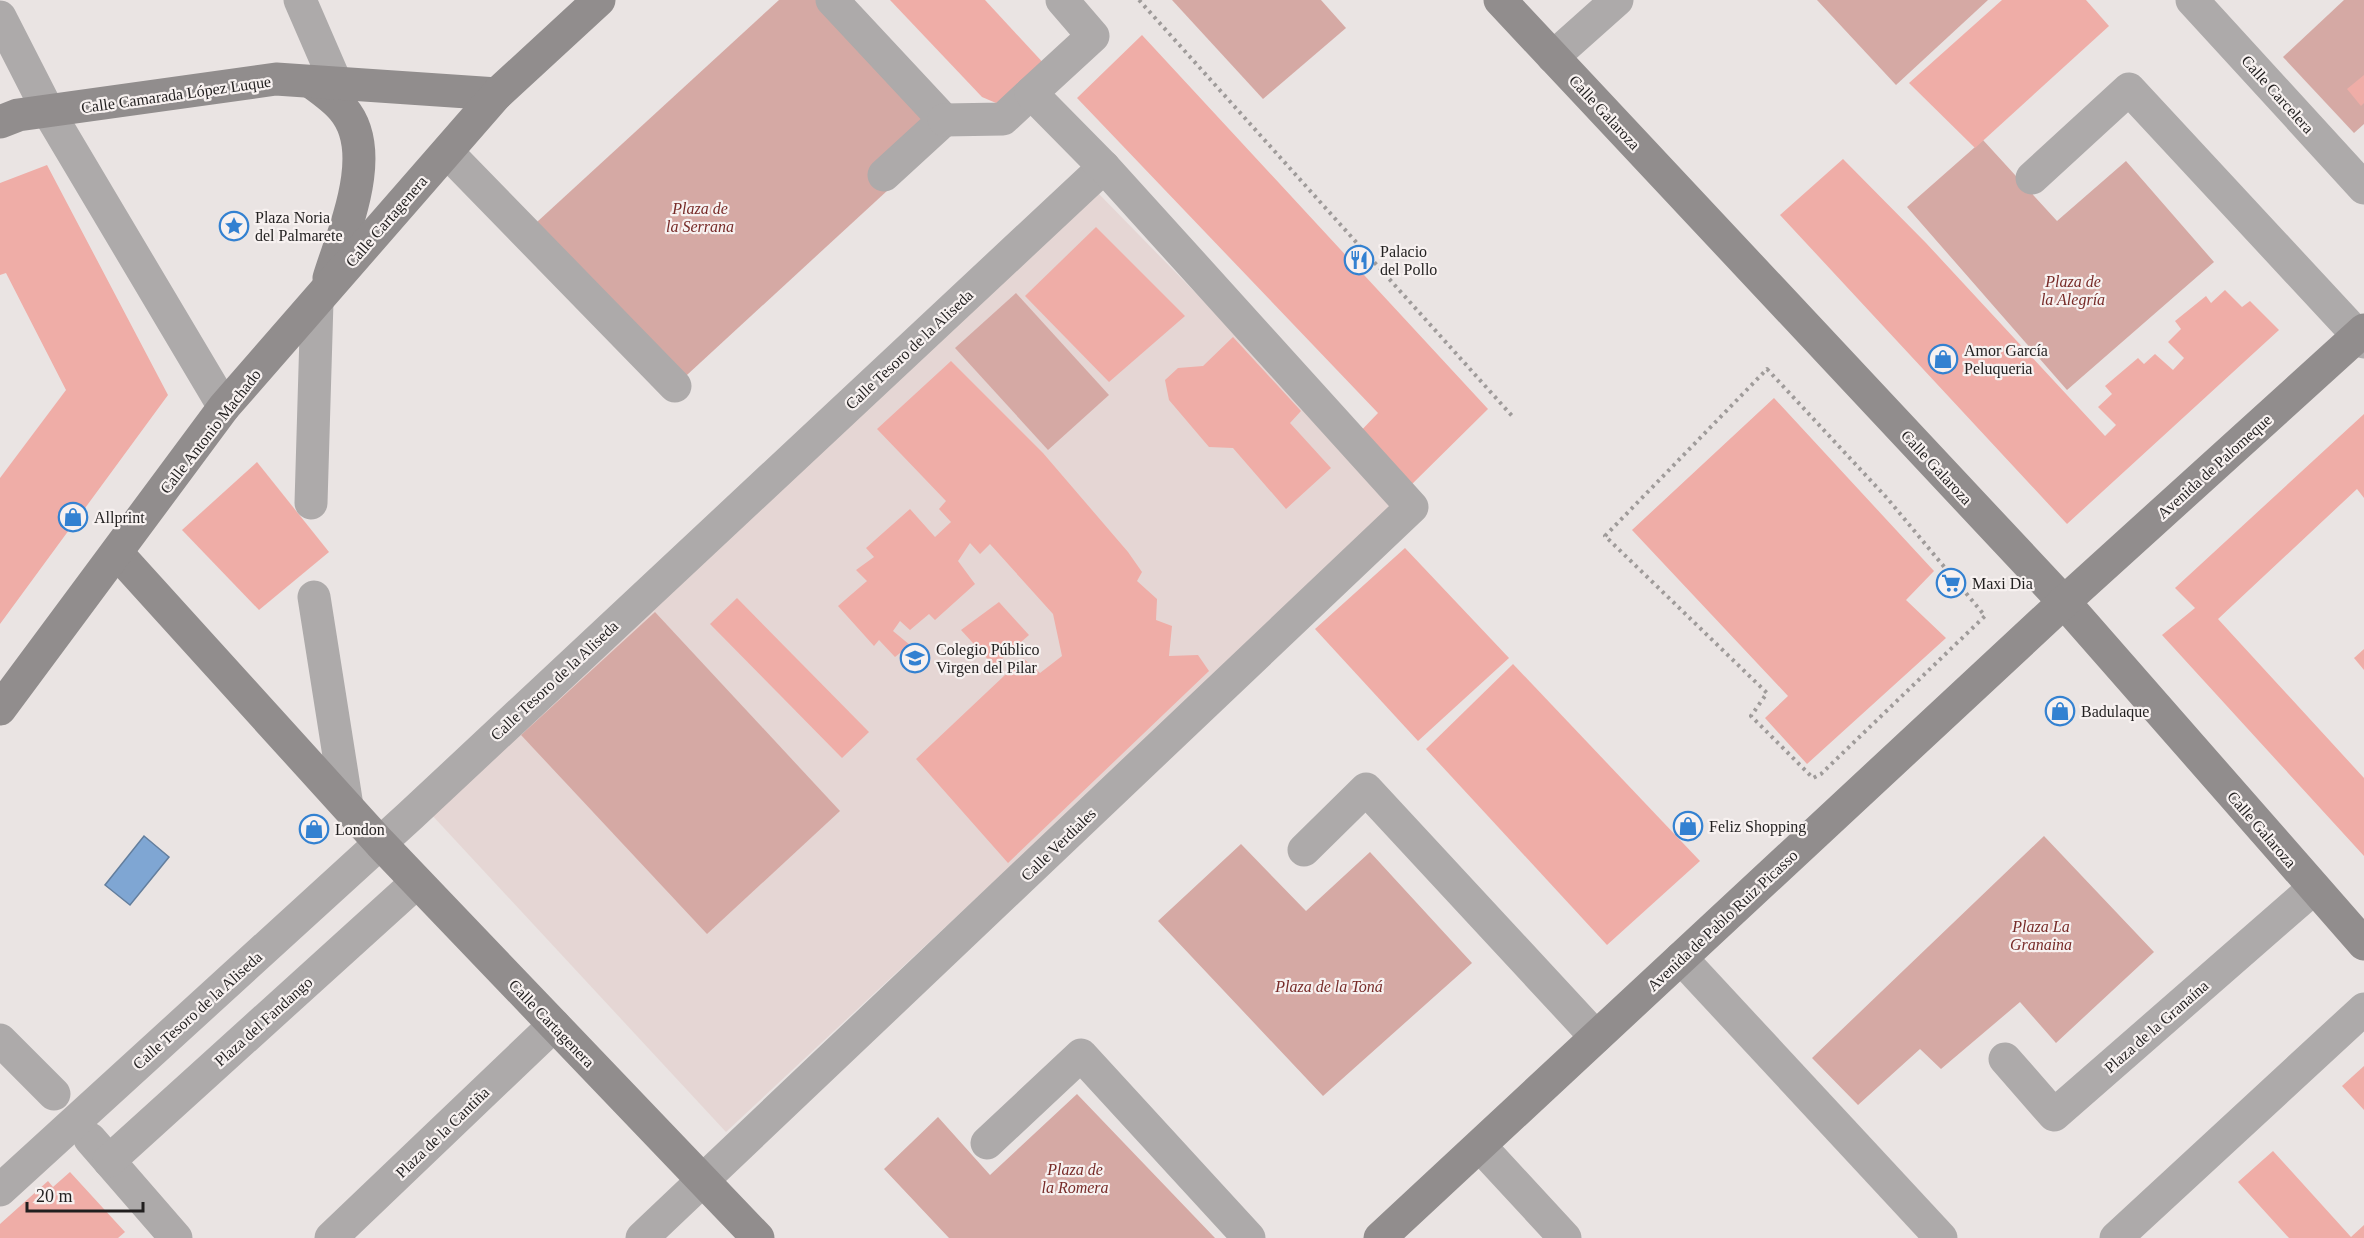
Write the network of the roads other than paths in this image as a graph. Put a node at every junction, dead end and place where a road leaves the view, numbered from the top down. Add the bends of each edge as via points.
1 (300, 0) edge
2 (598, 0) edge
3 (832, 0) edge
4 (1062, 0) edge
5 (1500, 0) edge
6 (1617, 0) edge
7 (2192, 0) edge
8 (0, 17) edge
9 (1553, 57) junction
10 (324, 82) junction
11 (1031, 93) junction
12 (497, 94) junction
13 (48, 111) junction
14 (944, 120) junction
15 (0, 122) edge
16 (447, 152) junction
17 (1104, 166) junction
18 (884, 175) dead end
19 (2032, 178) dead end
20 (2364, 188) edge
21 (321, 296) junction
22 (2362, 336) edge
23 (675, 386) dead end
24 (224, 407) junction
25 (311, 503) dead end
26 (117, 553) junction
27 (314, 597) dead end
28 (2064, 602) junction
29 (0, 709) edge
30 (347, 806) junction
31 (380, 843) junction
32 (1304, 850) dead end
33 (417, 882) junction
34 (2314, 888) junction
35 (2364, 944) edge
36 (1681, 958) junction
37 (2364, 1009) edge
38 (554, 1025) junction
39 (1596, 1037) junction
40 (0, 1040) edge
41 (2005, 1059) dead end
42 (54, 1094) dead end
43 (987, 1143) dead end
44 (1480, 1146) junction
45 (704, 1182) junction
46 (0, 1190) edge
47 (176, 1238) edge
48 (331, 1238) edge
49 (642, 1238) edge
50 (758, 1238) edge
51 (1249, 1238) edge
52 (1380, 1238) edge
53 (1565, 1238) edge
54 (1941, 1238) edge
55 (2116, 1238) edge

1 - 10 street
2 - 12 street, Calle Cartagenera
3 - 14 street
4 - 11 street via 1093,36
5 - 9 street, Calle Galaroza
6 - 9 street
7 - 20 street, Calle Carcelera
8 - 13 street
9 - 28 street, Calle Galaroza
10 - 12 street, Calle Camarada López Luque
10 - 13 street, Calle Camarada López Luque via 276,79
10 - 21 street via 357,137 361,165
11 - 14 street via 1003,119
11 - 17 street
12 - 16 street, Calle Cartagenera
13 - 15 street, Calle Camarada López Luque
13 - 24 street
14 - 18 street
16 - 21 street, Calle Cartagenera
16 - 23 street
17 - 31 street, Calle Tesoro de la Aliseda
17 - 45 street, Calle Verdiales via 1412,507
19 - 22 street via 2129,88
21 - 24 street, Calle Antonio Machado
21 - 25 street
22 - 28 street, Avenida de Palomeque
24 - 26 street, Calle Antonio Machado
26 - 29 street, Calle Antonio Machado
26 - 30 street, Calle Cartagenera
27 - 30 street
28 - 34 street, Calle Galaroza
28 - 36 street, Avenida de Pablo Ruiz Picasso
30 - 31 street, Calle Cartagenera
31 - 33 street, Calle Cartagenera
31 - 46 street, Calle Tesoro de la Aliseda
32 - 39 street via 1366,789
33 - 38 street, Calle Cartagenera
33 - 47 street, Plaza del Fandango via 100,1150
34 - 35 street, Calle Galaroza
34 - 41 street, Plaza de la Granaína via 2054,1115
36 - 39 street, Avenida de Pablo Ruiz Picasso
36 - 54 street
37 - 55 street
38 - 45 street, Calle Cartagenera
38 - 48 street, Plaza de la Cantiña
39 - 44 street, Avenida de Pablo Ruiz Picasso
40 - 42 street
43 - 51 street via 1081,1055
44 - 52 street, Avenida de Pablo Ruiz Picasso
44 - 53 street
45 - 49 street, Calle Verdiales
45 - 50 street, Calle Cartagenera

